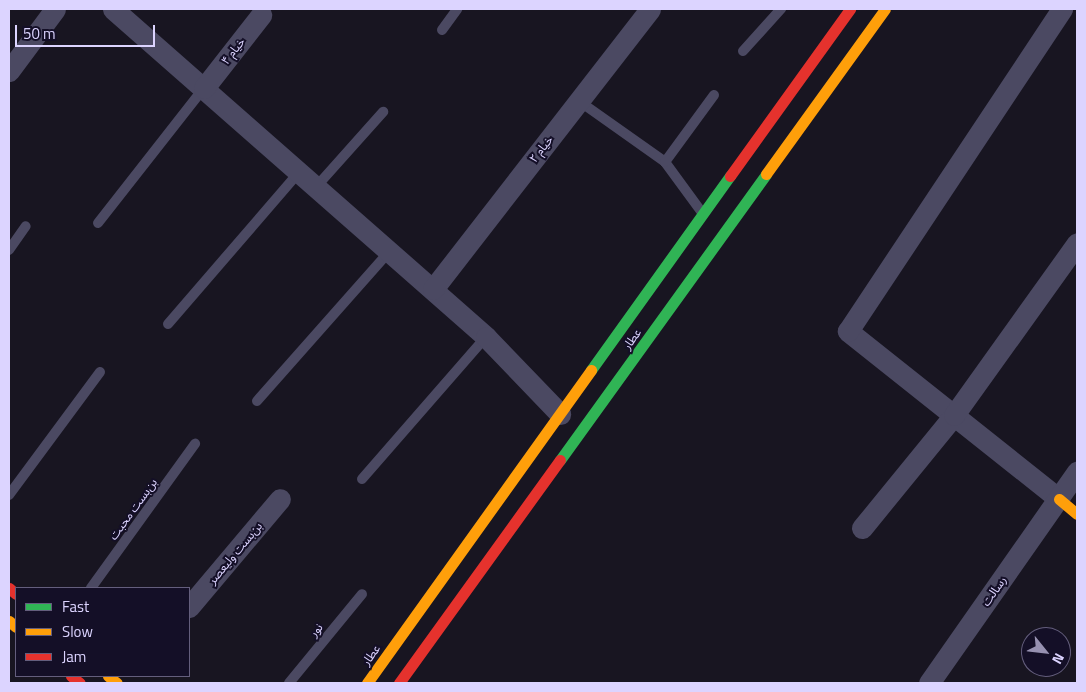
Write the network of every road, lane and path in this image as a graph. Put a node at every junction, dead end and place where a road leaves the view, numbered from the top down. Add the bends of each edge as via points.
1 (113, 9) edge
2 (457, 9) edge
3 (650, 9) edge
4 (781, 9) edge
5 (886, 9) edge
6 (1062, 9) edge
7 (52, 10) edge
8 (847, 10) edge
9 (261, 15) dead end
10 (442, 30) dead end
11 (744, 50) dead end
12 (9, 71) edge
13 (204, 88) junction
14 (714, 96) dead end
15 (579, 101) junction
16 (383, 112) dead end
17 (665, 162) junction
18 (299, 172) junction
19 (316, 187) junction
20 (703, 214) junction
21 (98, 223) dead end
22 (26, 226) dead end
23 (1077, 243) edge
24 (9, 250) edge
25 (390, 252) junction
26 (433, 289) junction
27 (168, 324) dead end
28 (486, 337) junction
29 (100, 372) dead end
30 (258, 401) dead end
31 (560, 414) junction
32 (954, 415) junction
33 (194, 444) dead end
34 (1077, 472) edge
35 (362, 479) dead end
36 (9, 495) edge
37 (1059, 498) junction
38 (280, 499) dead end
39 (1077, 514) edge
40 (862, 528) dead end
41 (92, 587) edge
42 (362, 594) dead end
43 (190, 606) edge
44 (289, 683) edge
45 (367, 683) edge
46 (398, 683) edge
47 (929, 683) edge

1 - 13 street
2 - 10 lane
3 - 15 street, خیام ۲
4 - 11 lane
5 - 46 street, عطار
6 - 32 street via 848,331
7 - 12 street
8 - 20 street, عطار
9 - 13 street, خیام ۴
13 - 18 street
13 - 21 lane
14 - 17 lane
15 - 17 lane
15 - 26 street, خیام ۲
16 - 19 lane
17 - 20 lane
18 - 19 street
18 - 27 lane
19 - 25 street
20 - 31 street, عطار
22 - 24 lane
23 - 32 street
25 - 26 street
25 - 30 lane
26 - 28 street
28 - 31 street
28 - 35 lane
29 - 36 lane
31 - 45 street, عطار
32 - 37 street
32 - 40 street
33 - 41 lane, بن‌بست محبت
34 - 37 street, رسالت
37 - 39 street
37 - 47 street, رسالت
38 - 43 street, بن‌بست ولیعصر
42 - 44 lane, نور

